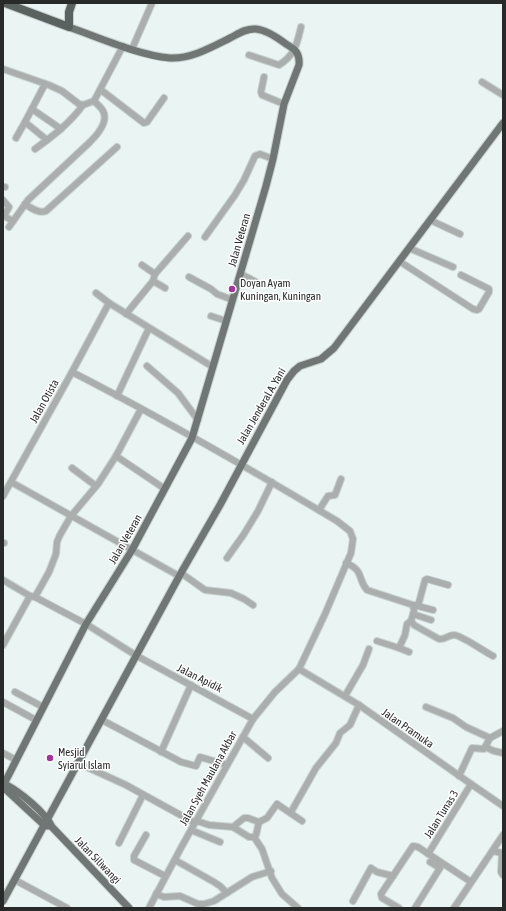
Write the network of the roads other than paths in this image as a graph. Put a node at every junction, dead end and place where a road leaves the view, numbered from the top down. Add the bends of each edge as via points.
1 (5, 3) edge
2 (72, 3) edge
3 (152, 3) edge
4 (69, 12) junction
5 (57, 22) junction
6 (69, 27) junction
7 (301, 27) dead end
8 (123, 46) junction
9 (132, 49) junction
10 (294, 49) junction
11 (249, 56) dead end
12 (3, 69) edge
13 (264, 77) dead end
14 (482, 82) dead end
15 (45, 84) junction
16 (101, 90) junction
17 (503, 95) edge
18 (164, 98) dead end
19 (94, 101) junction
20 (284, 104) junction
21 (83, 105) junction
22 (32, 109) junction
23 (25, 122) junction
24 (503, 123) edge
25 (60, 129) junction
26 (16, 138) dead end
27 (47, 140) junction
28 (116, 147) dead end
29 (35, 149) dead end
30 (273, 159) junction
31 (3, 200) edge
32 (25, 204) junction
33 (430, 220) junction
34 (460, 234) dead end
35 (188, 236) dead end
36 (205, 236) dead end
37 (409, 248) junction
38 (399, 261) junction
39 (142, 265) dead end
40 (453, 267) dead end
41 (241, 274) junction
42 (461, 275) dead end
43 (154, 277) junction
44 (189, 277) dead end
45 (256, 282) dead end
46 (165, 288) dead end
47 (96, 293) dead end
48 (232, 300) junction
49 (109, 303) junction
50 (126, 314) junction
51 (211, 316) dead end
52 (226, 321) junction
53 (150, 328) junction
54 (147, 366) dead end
55 (213, 367) junction
56 (72, 372) junction
57 (117, 396) junction
58 (140, 409) junction
59 (198, 420) junction
60 (192, 438) junction
61 (116, 456) junction
62 (241, 464) junction
63 (72, 468) dead end
64 (341, 479) dead end
65 (11, 482) junction
66 (272, 482) junction
67 (96, 486) junction
68 (165, 489) junction
69 (3, 496) edge
70 (319, 510) junction
71 (72, 516) junction
72 (132, 550) junction
73 (227, 558) dead end
74 (346, 563) junction
75 (180, 574) junction
76 (3, 580) edge
77 (448, 584) dead end
78 (33, 597) junction
79 (253, 605) dead end
80 (416, 605) junction
81 (433, 610) dead end
82 (412, 614) junction
83 (431, 620) dead end
84 (411, 622) junction
85 (86, 624) junction
86 (377, 641) dead end
87 (3, 645) edge
88 (399, 648) junction
89 (369, 649) dead end
90 (409, 652) dead end
91 (137, 656) junction
92 (493, 656) dead end
93 (299, 669) junction
94 (191, 685) junction
95 (16, 692) dead end
96 (345, 696) junction
97 (3, 702) edge
98 (359, 705) junction
99 (43, 707) junction
100 (426, 708) dead end
101 (253, 719) junction
102 (36, 720) junction
103 (102, 720) junction
104 (503, 731) edge
105 (243, 737) junction
106 (490, 738) junction
107 (485, 747) junction
108 (161, 752) junction
109 (3, 753) edge
110 (503, 753) edge
111 (268, 758) dead end
112 (16, 760) junction
113 (78, 763) junction
114 (227, 765) junction
115 (459, 776) junction
116 (471, 784) junction
117 (3, 785) edge
118 (143, 795) junction
119 (503, 806) edge
120 (291, 812) junction
121 (302, 821) dead end
122 (196, 822) junction
123 (259, 822) junction
124 (48, 824) junction
125 (233, 827) junction
126 (191, 830) junction
127 (146, 835) dead end
128 (503, 835) edge
129 (254, 838) junction
130 (220, 842) dead end
131 (119, 843) dead end
132 (493, 851) junction
133 (428, 854) junction
134 (175, 860) junction
135 (430, 862) dead end
136 (270, 868) junction
137 (503, 875) edge
138 (165, 876) junction
139 (393, 876) junction
140 (15, 880) junction
141 (470, 882) junction
142 (224, 891) junction
143 (156, 894) junction
144 (353, 900) dead end
145 (3, 901) edge
146 (67, 908) edge
147 (129, 908) edge
148 (149, 908) edge
149 (298, 908) edge
150 (398, 908) edge
151 (415, 908) edge
152 (454, 908) edge

1 - 5 highway
2 - 4 highway
3 - 9 street
4 - 5 highway
4 - 6 highway
5 - 6 highway
6 - 8 main road
7 - 10 street
8 - 9 main road
8 - 16 street
9 - 10 main road via 169,58 192,56 244,31 256,29
10 - 11 street via 279,65
10 - 20 main road, Jalan Veteran via 298,52 299,65
12 - 15 street
13 - 20 street via 262,95
14 - 17 street
15 - 21 street via 62,91 74,102
15 - 22 street
16 - 18 street via 144,123
16 - 19 street
19 - 21 street
19 - 32 street via 104,114 98,133
20 - 30 main road, Jalan Veteran
21 - 25 street
22 - 23 street
22 - 25 street
23 - 26 street
23 - 27 street
24 - 33 main road, Jalan Jenderal A. Yani
25 - 27 street
27 - 29 street
28 - 32 street via 46,211 37,211
30 - 36 street via 260,154 255,156 235,195
30 - 41 main road, Jalan Veteran
31 - 32 street via 9,207 4,216 11,224
33 - 34 street
33 - 37 main road, Jalan Jenderal A. Yani
35 - 43 street
37 - 38 main road, Jalan Jenderal A. Yani
37 - 40 street
38 - 42 street via 477,310 489,289
38 - 62 main road, Jalan Jenderal A. Yani via 329,353 322,359 300,366 294,371
39 - 43 street
41 - 45 street
41 - 48 main road, Jalan Veteran
43 - 46 street
43 - 50 street
44 - 48 street
47 - 49 street
48 - 52 main road, Jalan Veteran
49 - 50 street
49 - 56 street
50 - 53 street
51 - 52 street
52 - 55 main road, Jalan Veteran
53 - 55 street
53 - 57 street
54 - 59 street via 178,393
55 - 59 main road, Jalan Veteran
56 - 57 street, Jalan Otista
56 - 65 street, Jalan Otista
57 - 58 street, Jalan Otista
58 - 60 street, Jalan Otista
58 - 61 street
59 - 60 main road, Jalan Veteran
60 - 62 street, Jalan Otista
60 - 68 main road, Jalan Veteran
61 - 67 street
61 - 68 street
62 - 66 street, Jalan Otista
62 - 75 main road, Jalan Jenderal A. Yani
63 - 67 street
64 - 70 street via 335,495 328,496
65 - 69 street, Jalan Otista
65 - 71 street
66 - 70 street, Jalan Otista
66 - 73 street via 258,512
67 - 71 street
68 - 72 main road, Jalan Veteran
70 - 74 street, Jalan Otista via 350,531 353,539
71 - 72 street
71 - 78 street via 57,542 56,554 49,572
72 - 75 street
72 - 85 main road, Jalan Veteran
74 - 80 street via 360,573 368,590
74 - 93 street, Jalan Otista
75 - 79 street via 205,590 231,594
75 - 91 main road, Jalan Jenderal A. Yani
76 - 78 street, Jalan Apidik
77 - 80 street via 426,579
78 - 85 street, Jalan Apidik
78 - 87 street
80 - 81 street
80 - 82 street
82 - 83 street
82 - 84 street
84 - 88 street via 407,624
84 - 92 street via 438,638 458,636
85 - 91 street, Jalan Apidik
85 - 99 main road, Jalan Veteran
86 - 88 street
88 - 90 street
89 - 96 street via 363,666
91 - 94 street, Jalan Apidik
91 - 103 main road, Jalan Jenderal A. Yani
93 - 96 street, Jalan Pramuka
93 - 101 street, Jalan Syeh Maulana Akbar via 275,692
94 - 101 street, Jalan Apidik
94 - 108 street
95 - 99 street
96 - 98 street, Jalan Pramuka
97 - 102 street
98 - 115 street, Jalan Pramuka
98 - 120 street via 350,725 340,733 336,743 316,768
99 - 102 main road, Jalan Veteran
100 - 106 street via 453,718
101 - 105 street, Jalan Syeh Maulana Akbar
102 - 112 main road, Jalan Veteran
103 - 108 street
103 - 113 main road, Jalan Jenderal A. Yani
104 - 106 street
105 - 111 street
105 - 114 street, Jalan Syeh Maulana Akbar
106 - 107 street
107 - 110 street
107 - 115 street via 472,748
108 - 114 street via 190,765 196,766 200,757
109 - 112 street
112 - 117 main road, Jalan Veteran
113 - 118 street
113 - 124 main road, Jalan Jenderal A. Yani
114 - 122 street, Jalan Syeh Maulana Akbar
115 - 116 street, Jalan Pramuka
116 - 119 street, Jalan Pramuka
116 - 133 street, Jalan Tunas 3
117 - 124 main road, Jalan Siliwangi via 15,789
118 - 122 street
118 - 131 street
120 - 121 street
120 - 123 street via 277,804 267,818
122 - 125 street
122 - 126 street, Jalan Syeh Maulana Akbar
123 - 125 street via 244,818
123 - 129 street
124 - 140 main road, Jalan Jenderal A. Yani
124 - 147 main road, Jalan Siliwangi
125 - 129 street
126 - 130 street
126 - 134 street, Jalan Syeh Maulana Akbar
127 - 138 street via 134,860
128 - 132 street
129 - 136 street
132 - 137 street via 502,853
132 - 141 street
133 - 139 street via 413,846
133 - 141 street
134 - 138 street, Jalan Syeh Maulana Akbar
134 - 142 street via 203,875
135 - 151 street via 440,868
136 - 142 street
136 - 149 street via 272,878 282,894
138 - 143 street, Jalan Syeh Maulana Akbar
139 - 144 street via 371,868
139 - 150 street via 381,897
140 - 145 main road, Jalan Jenderal A. Yani
140 - 146 street
141 - 152 street
142 - 143 street via 214,901 204,904 180,896 164,897
143 - 148 street, Jalan Syeh Maulana Akbar

